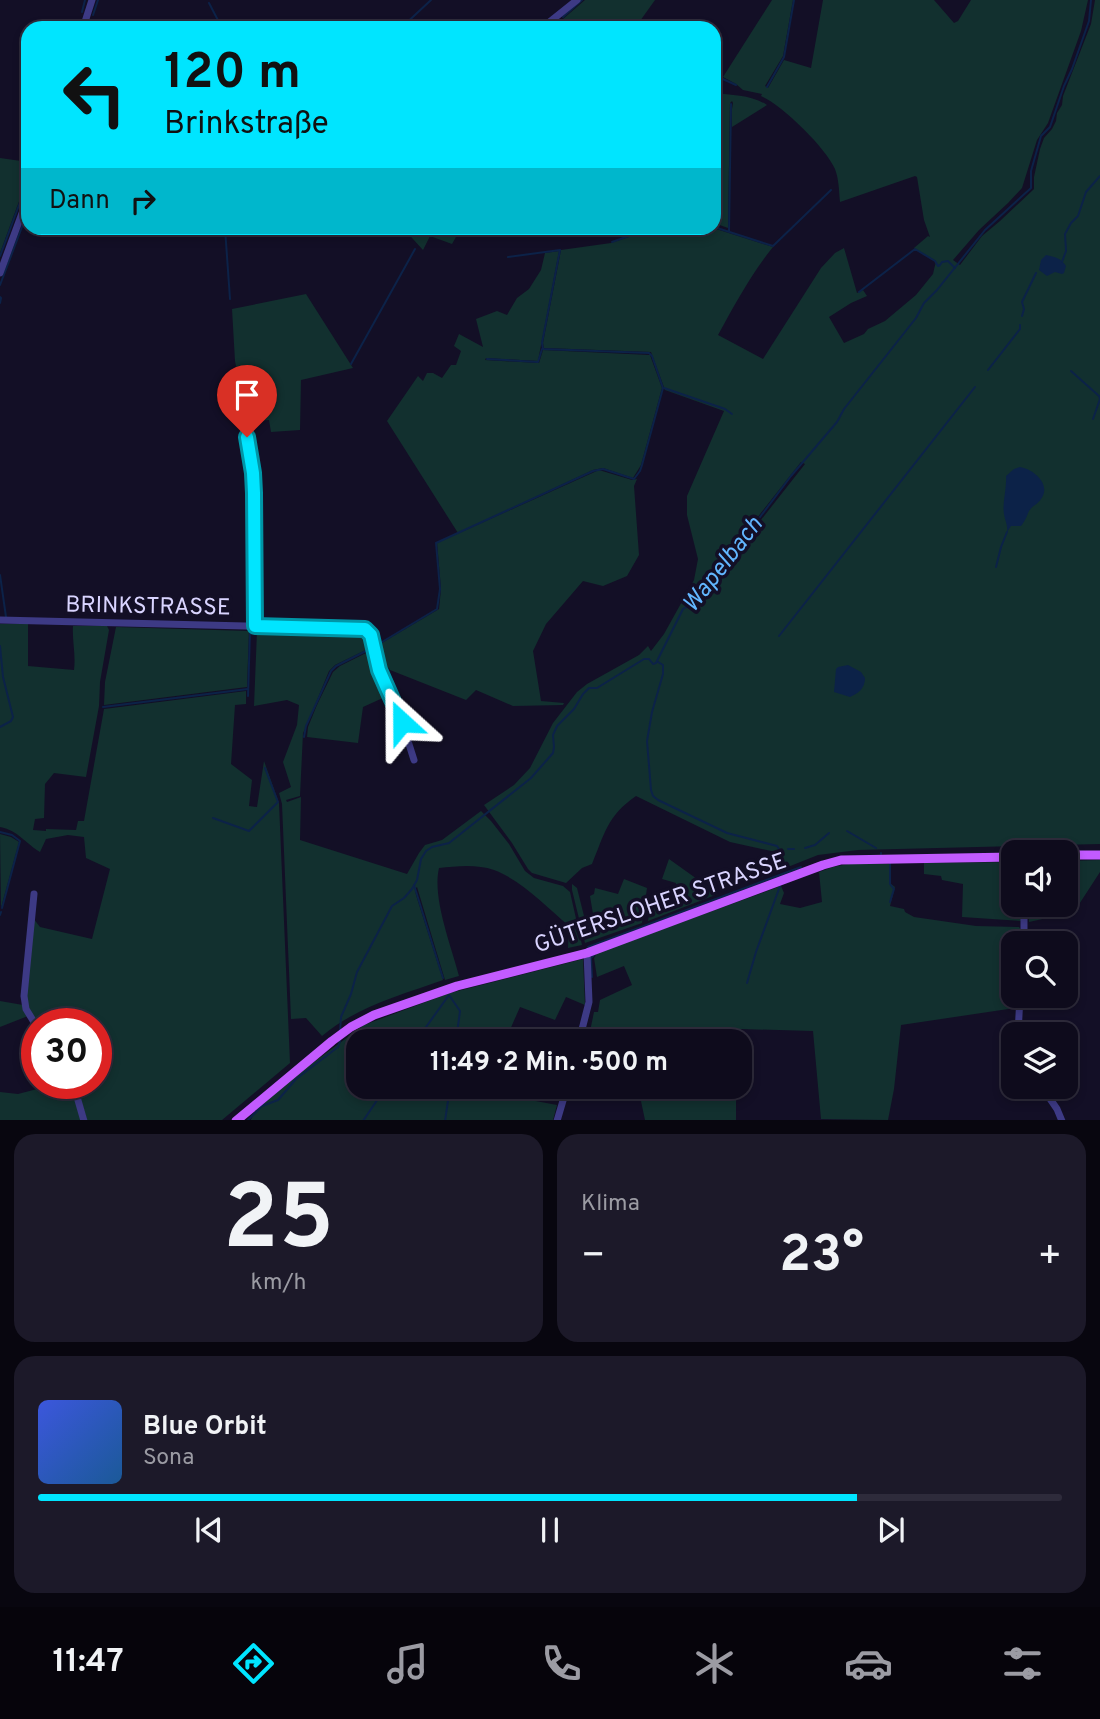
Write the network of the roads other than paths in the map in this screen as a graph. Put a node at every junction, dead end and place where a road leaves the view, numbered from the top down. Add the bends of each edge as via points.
1 (92, 0) edge
2 (577, 0) edge
3 (85, 21) edge
4 (551, 21) edge
5 (21, 216) edge
6 (0, 272) edge
7 (247, 437) dead end
8 (0, 621) edge
9 (255, 626) junction
10 (414, 760) dead end
11 (1078, 855) edge
12 (1100, 855) edge
13 (1001, 856) edge
14 (34, 894) dead end
15 (587, 953) junction
16 (26, 1008) edge
17 (582, 1029) edge
18 (78, 1099) edge
19 (563, 1099) edge
20 (1050, 1099) edge
21 (84, 1120) edge
22 (237, 1120) edge
23 (557, 1120) edge
24 (1062, 1120) edge

1 - 3 street
2 - 4 street
5 - 6 street
7 - 9 street via 254,493
8 - 9 street, BRINKSTRASSE
9 - 10 street, BRINKSTRASSE via 368,631
11 - 12 main road
13 - 15 main road, GÜTERSLOHER STRASSE via 841,860
14 - 16 street
15 - 17 street via 589,1002
15 - 22 main road, GÜTERSLOHER STRASSE via 457,985 386,1010 332,1041
18 - 21 street
19 - 23 street
20 - 24 street

